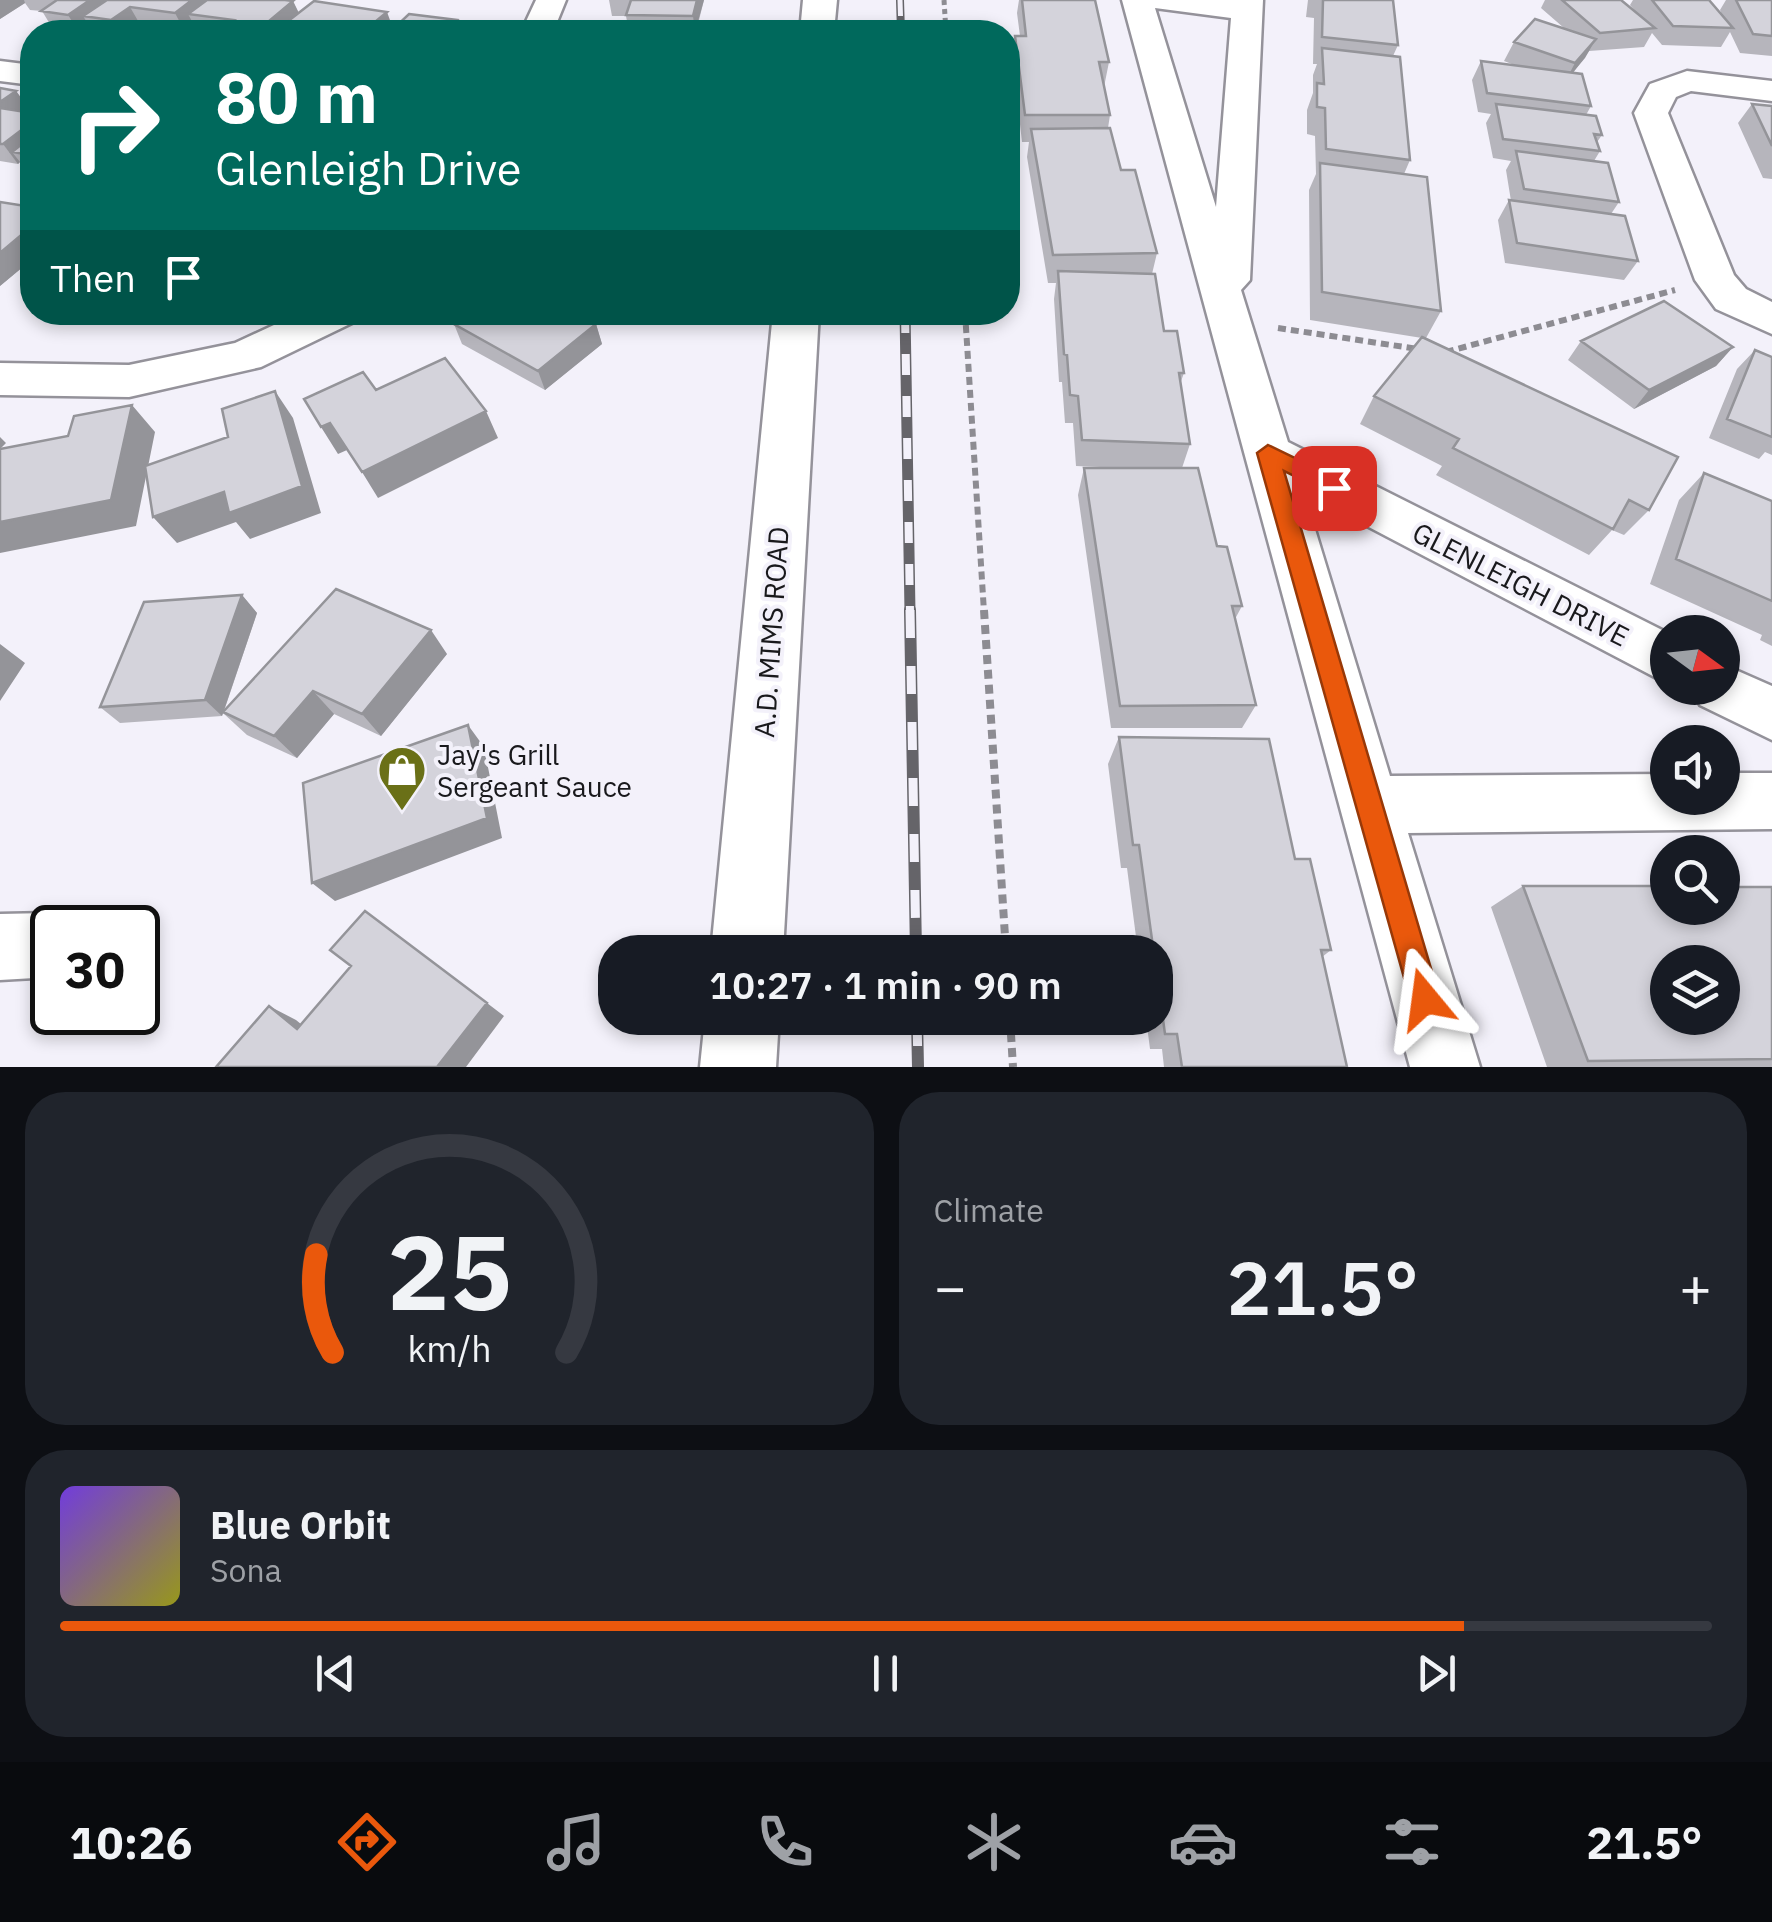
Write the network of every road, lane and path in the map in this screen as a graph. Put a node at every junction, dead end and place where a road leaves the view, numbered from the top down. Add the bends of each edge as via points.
1 (1137, 0) edge
2 (1160, 0) edge
3 (1247, 5) edge
4 (1772, 91) edge
5 (1715, 280) junction
6 (1228, 315) junction
7 (1772, 320) edge
8 (312, 325) edge
9 (795, 325) edge
10 (965, 325) edge
11 (1273, 327) dead end
12 (1423, 350) edge
13 (1442, 353) edge
14 (0, 378) edge
15 (1268, 453) junction
16 (1650, 651) edge
17 (1740, 698) edge
18 (1772, 714) edge
19 (1772, 801) edge
20 (1369, 805) junction
21 (747, 935) edge
22 (1005, 935) edge
23 (741, 1035) edge
24 (1011, 1035) edge
25 (738, 1067) edge
26 (1014, 1067) edge
27 (1445, 1067) edge

1 - 6 street
2 - 3 street
3 - 6 street
4 - 5 street via 1687,81 1662,91 1651,113
5 - 7 street via 1731,299
5 - 13 path
6 - 15 street
8 - 14 street via 246,356 129,380
9 - 21 street, A.D. MIMS ROAD
10 - 22 path
11 - 12 path
15 - 16 street, GLENLEIGH DRIVE
15 - 20 street
17 - 18 street
19 - 20 street
20 - 27 street
23 - 25 street
24 - 26 path

